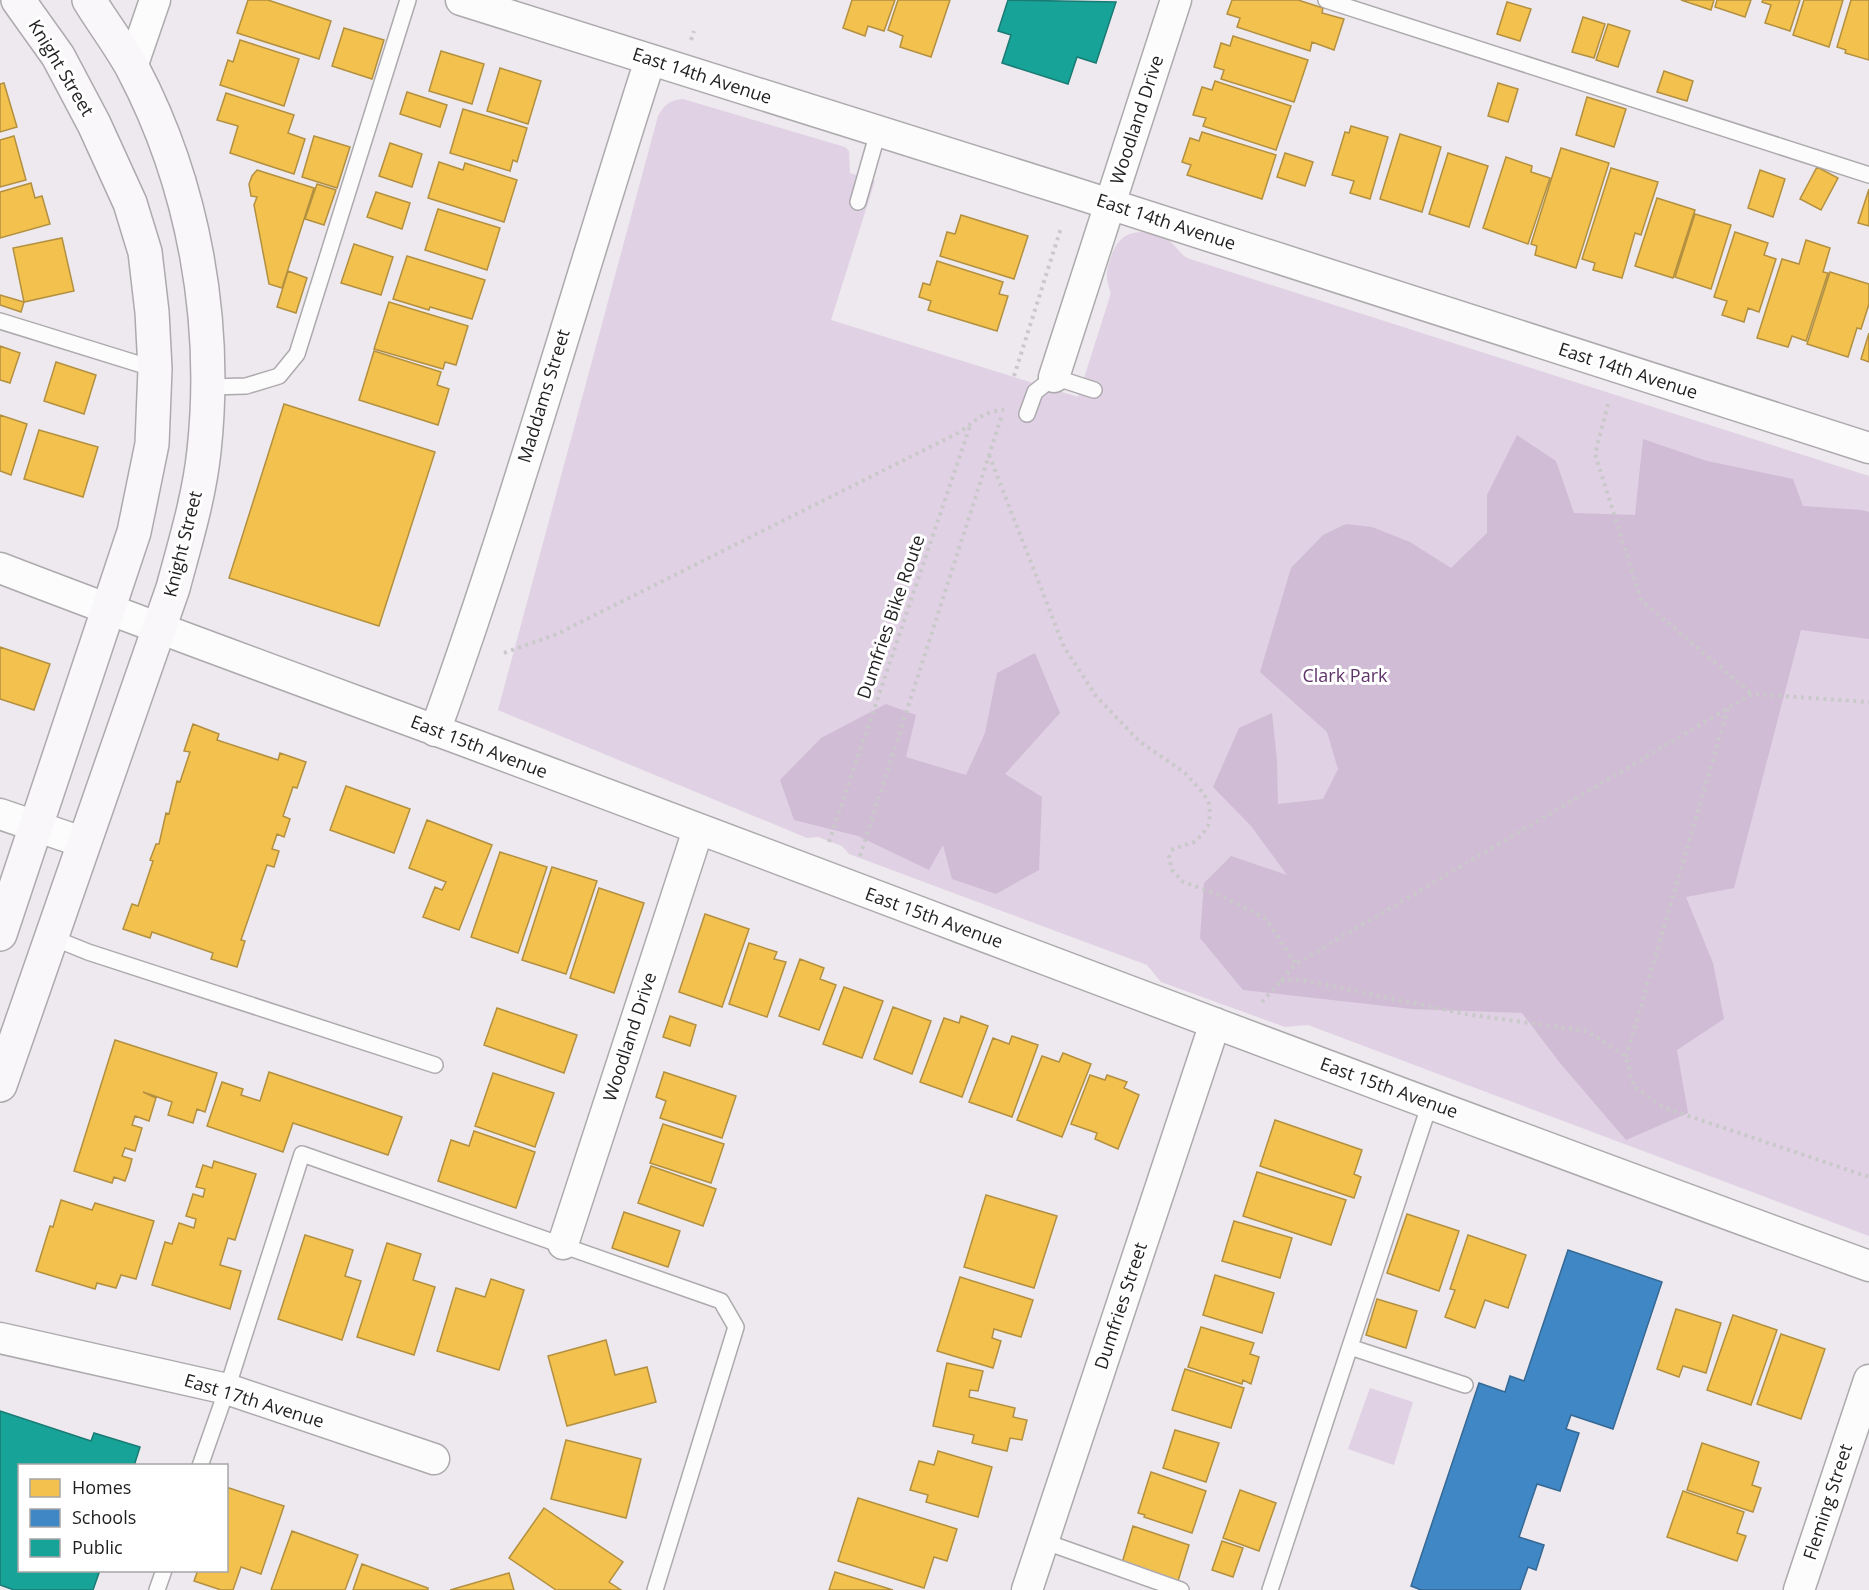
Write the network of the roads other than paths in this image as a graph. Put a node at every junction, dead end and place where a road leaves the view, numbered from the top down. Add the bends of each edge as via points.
1 (18, 0) edge
2 (89, 0) edge
3 (155, 0) edge
4 (408, 0) edge
5 (461, 0) edge
6 (1176, 0) edge
7 (1326, 0) edge
8 (650, 60) junction
9 (132, 67) junction
10 (878, 132) junction
11 (1869, 175) edge
12 (858, 202) dead end
13 (1109, 204) junction
14 (0, 321) edge
15 (155, 369) junction
16 (1054, 377) junction
17 (209, 387) junction
18 (1094, 390) dead end
19 (1027, 414) road end
20 (1869, 448) edge
21 (0, 568) edge
22 (109, 610) junction
23 (159, 629) junction
24 (435, 731) junction
25 (0, 814) edge
26 (35, 825) junction
27 (698, 830) junction
28 (85, 843) junction
29 (0, 934) edge
30 (51, 937) junction
31 (1215, 1023) junction
32 (435, 1065) dead end
33 (0, 1085) edge
34 (1430, 1103) junction
35 (563, 1244) junction
36 (1869, 1266) edge
37 (0, 1338) edge
38 (1350, 1347) junction
39 (1869, 1380) edge
40 (1465, 1385) dead end
41 (227, 1389) junction
42 (434, 1459) dead end
43 (201, 1464) edge
44 (1043, 1541) junction
45 (163, 1572) edge
46 (157, 1590) edge
47 (655, 1590) edge
48 (1027, 1590) edge
49 (1181, 1590) edge
50 (1270, 1590) edge
51 (1799, 1590) edge

1 - 15 main road, Knight Street via 58,56 130,203 144,252 153,312
2 - 9 main road, Knight Street
3 - 9 street
4 - 17 lane via 297,354 279,376 246,386
5 - 8 street, East 14th Avenue
6 - 13 street, Woodland Drive
7 - 11 lane
8 - 10 street, East 14th Avenue
8 - 24 street, Maddams Street via 526,457
9 - 17 main road, Knight Street via 155,114 178,180 195,247 206,313
10 - 12 lane
10 - 13 street, East 14th Avenue
13 - 16 street, Woodland Drive
13 - 20 street, East 14th Avenue
14 - 15 lane
15 - 22 main road, Knight Street via 152,444 140,506
16 - 18 lane
16 - 19 lane via 1035,392
17 - 23 main road, Knight Street via 204,453 192,516
21 - 22 street, East 15th Avenue
22 - 23 street, East 15th Avenue
22 - 26 main road, Knight Street
23 - 24 street, East 15th Avenue
23 - 28 main road, Knight Street
24 - 27 street, East 15th Avenue
25 - 26 street
26 - 28 street
26 - 29 main road, Knight Street
27 - 31 street, East 15th Avenue
27 - 35 street, Woodland Drive
28 - 30 main road, Knight Street
30 - 32 lane
30 - 33 main road, Knight Street
31 - 34 street, East 15th Avenue
31 - 44 street, Dumfries Street
34 - 36 street, East 15th Avenue
34 - 38 lane
35 - 41 lane via 302,1154
35 - 47 lane via 721,1300 736,1327
37 - 41 street, East 17th Avenue
38 - 40 lane
38 - 50 lane
39 - 51 street, Fleming Street
41 - 42 street, East 17th Avenue
41 - 43 lane
44 - 48 street, Dumfries Street
44 - 49 lane
45 - 46 lane

